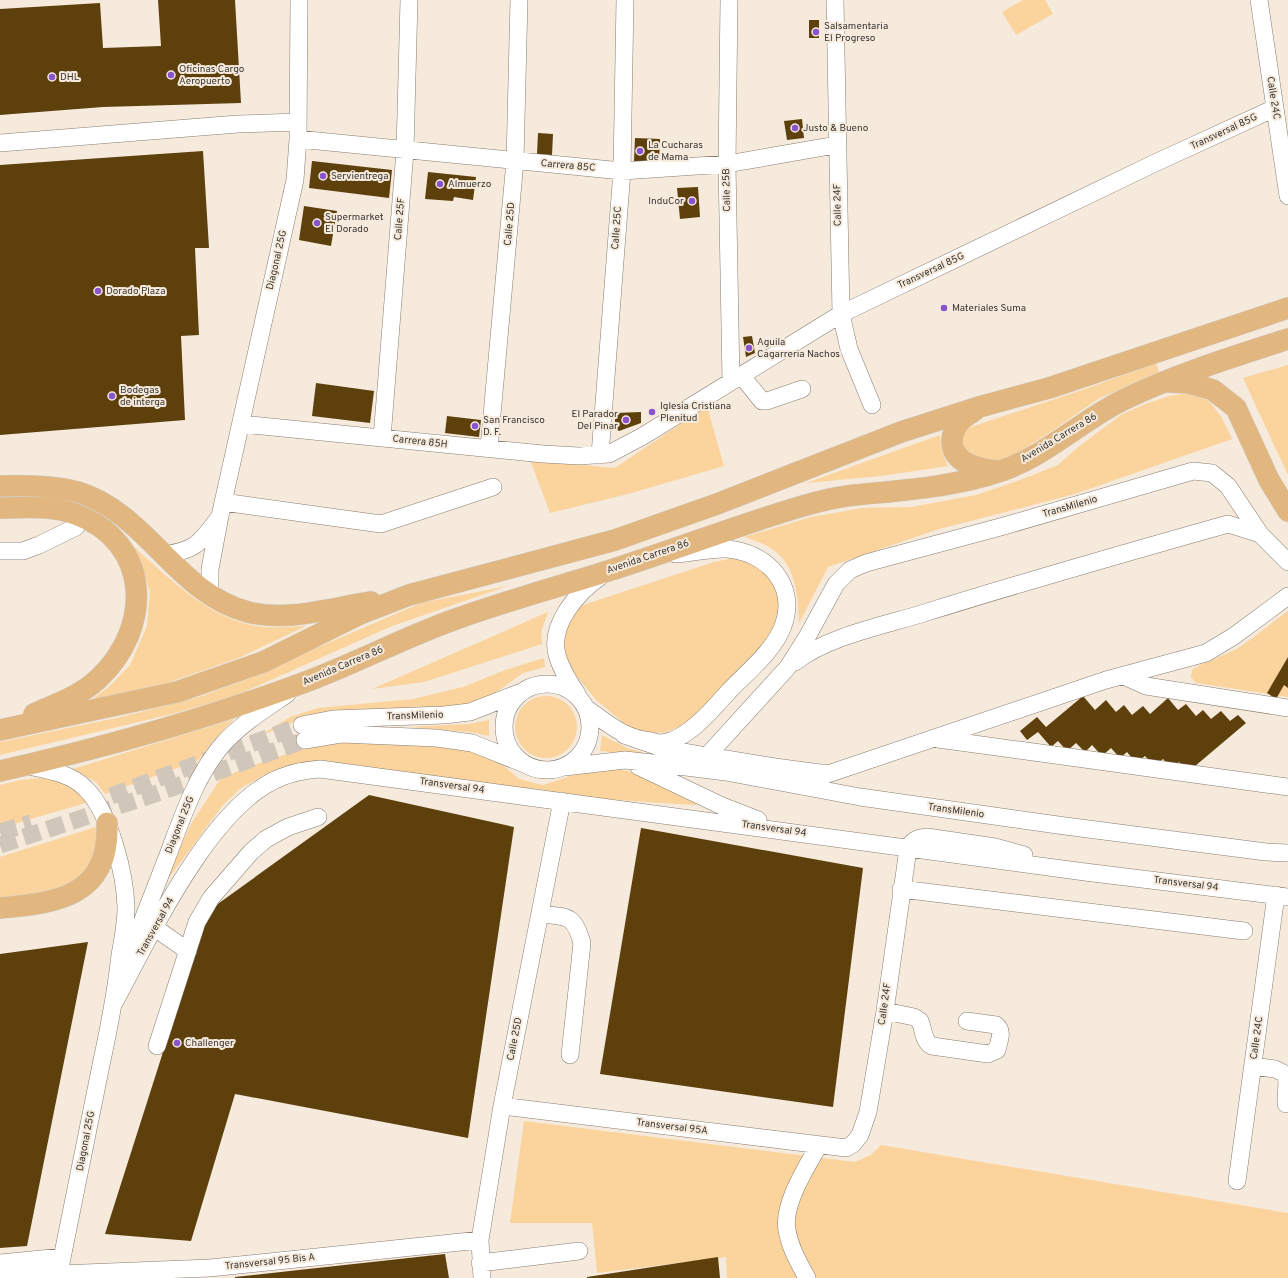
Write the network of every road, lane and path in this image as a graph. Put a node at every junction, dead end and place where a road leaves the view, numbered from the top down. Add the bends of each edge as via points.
1 (299, 0) edge
2 (409, 0) edge
3 (519, 0) edge
4 (625, 0) edge
5 (729, 0) edge
6 (835, 0) edge
7 (1259, 0) edge
8 (1275, 108) junction
9 (298, 122) junction
10 (298, 139) junction
11 (0, 143) edge
12 (836, 145) junction
13 (405, 151) junction
14 (516, 161) junction
15 (727, 164) junction
16 (622, 171) junction
17 (1288, 196) edge
18 (1288, 308) edge
19 (841, 314) junction
20 (1288, 339) edge
21 (736, 378) junction
22 (1164, 382) junction
23 (802, 389) dead end
24 (872, 405) dead end
25 (978, 407) junction
26 (241, 424) junction
27 (382, 438) junction
28 (489, 448) junction
29 (600, 455) junction
30 (1002, 471) junction
31 (0, 486) edge
32 (493, 487) dead end
33 (0, 508) edge
34 (222, 509) junction
35 (1288, 511) edge
36 (76, 527) dead end
37 (1260, 534) junction
38 (0, 551) edge
39 (164, 556) junction
40 (647, 558) junction
41 (1288, 562) edge
42 (608, 571) junction
43 (210, 595) junction
44 (409, 595) junction
45 (1288, 596) edge
46 (788, 668) junction
47 (1124, 676) junction
48 (301, 684) junction
49 (524, 690) junction
50 (583, 703) junction
51 (1288, 708) edge
52 (0, 729) edge
53 (624, 735) junction
54 (934, 738) junction
55 (707, 756) junction
56 (625, 760) junction
57 (526, 764) junction
58 (24, 766) junction
59 (565, 767) junction
60 (0, 771) edge
61 (1288, 787) edge
62 (562, 801) junction
63 (318, 817) dead end
64 (107, 823) junction
65 (788, 832) junction
66 (908, 849) junction
67 (1288, 853) edge
68 (901, 889) junction
69 (1282, 896) edge
70 (0, 908) edge
71 (540, 914) junction
72 (155, 928) junction
73 (1244, 931) dead end
74 (188, 951) junction
75 (114, 1003) junction
76 (885, 1011) junction
77 (967, 1022) dead end
78 (157, 1046) dead end
79 (570, 1055) dead end
80 (1253, 1066) junction
81 (1286, 1104) dead end
82 (502, 1106) junction
83 (819, 1145) junction
84 (842, 1148) joint
85 (1237, 1181) dead end
86 (480, 1240) junction
87 (579, 1251) dead end
88 (62, 1257) junction
89 (0, 1262) edge
90 (481, 1271) edge
91 (58, 1276) edge
92 (22, 1277) edge
93 (4, 1278) edge
94 (807, 1278) edge

1 - 9 street, Diagonal 25G
2 - 13 street, Calle 25F
3 - 14 street, Calle 25D
4 - 16 street, Calle 25C
5 - 15 street, Calle 25B
6 - 12 street, Calle 24F
7 - 8 street, Calle 24C
8 - 17 street, Calle 24C
8 - 19 street, Transversal 85G
9 - 10 street, Diagonal 25G
9 - 11 street via 238,124
10 - 13 street, Carrera 85C
10 - 26 street, Diagonal 25G via 295,180
12 - 15 street, Carrera 85C
12 - 19 street, Calle 24F
13 - 14 street, Carrera 85C
13 - 27 street, Calle 25F
14 - 16 street, Carrera 85C
14 - 28 street, Calle 25D
15 - 16 street, Carrera 85C
15 - 21 street, Calle 25B
16 - 29 street, Calle 25C
18 - 25 main road via 1049,388
19 - 21 street, Transversal 85G
19 - 24 street, Calle 24F via 849,349
20 - 22 main road, Avenida Carrera 86
21 - 23 street via 762,401
21 - 29 street, Transversal 85G via 643,436 609,454
22 - 30 main road, Avenida Carrera 86 via 1109,408 1038,453
22 - 35 main road via 1189,383 1213,390 1236,408 1269,480
25 - 30 main road via 960,422 953,434 952,448 956,456 969,464
25 - 44 main road via 901,432 717,504 615,540
26 - 27 street, Carrera 85H
26 - 34 street, Diagonal 25G
27 - 28 street, Carrera 85H
28 - 29 street, Carrera 85H via 579,456
30 - 40 main road, Avenida Carrera 86 via 928,489 826,500 754,521
31 - 39 main road via 53,487 94,499 121,516
32 - 34 street via 382,524
33 - 52 main road via 54,508 98,524 113,536 124,552 136,580 137,606 125,645 98,680 76,695
34 - 39 street, Diagonal 25G via 200,542 184,552
34 - 43 street, Diagonal 25G via 210,569
36 - 38 street via 23,551
37 - 41 street, TransMilenio
37 - 46 street, TransMilenio via 1228,524 1164,542 818,646
37 - 46 street, TransMilenio via 1228,486 1212,473 1193,471 866,563 850,570 836,584
39 - 43 main road via 196,586
40 - 42 main road, Avenida Carrera 86
40 - 53 street via 726,549 748,553 765,562 776,573 785,589 787,607 783,627 769,649 704,718 682,735 663,743
42 - 48 main road, Avenida Carrera 86 via 538,591 454,620
42 - 50 street via 586,586 572,604 559,628 557,655 565,675
43 - 44 main road via 248,612 280,616
44 - 52 main road via 353,618 264,662 203,684 177,692
45 - 47 street via 1234,636 1206,653
46 - 55 street, TransMilenio
47 - 51 street via 1146,686
47 - 54 street
48 - 58 main road, Avenida Carrera 86 via 196,720
48 - 75 street, Diagonal 25G via 240,727 222,745 206,770 171,847
49 - 50 street via 538,684 553,684 568,688
49 - 57 street via 513,700 506,713 504,728 507,742 514,755
49 - 57 street, TransMilenio via 500,702 470,712 333,719 304,732 443,739 472,743
50 - 53 street
50 - 59 street via 591,722 588,742 577,759
53 - 55 street via 662,748
54 - 55 street via 828,774
54 - 61 street
56 - 59 street, TransMilenio
56 - 65 street via 722,806
56 - 67 street, TransMilenio via 726,772 860,797 1065,826
57 - 59 street via 538,769 552,770
58 - 60 main road, Avenida Carrera 86
58 - 64 street, Diagonal 25G via 68,776 85,787 100,807
62 - 65 street, Transversal 94
62 - 71 street, Calle 25D
62 - 72 street, Transversal 94 via 320,769 280,777 255,792 232,813 190,867
63 - 74 street via 288,827 266,839 251,852 211,898 197,922
64 - 70 main road via 108,834 100,865 87,883 75,893 41,904
64 - 75 street, Diagonal 25G via 122,876 125,897 125,922
65 - 66 street, Transversal 94
66 - 68 street, Calle 24F
66 - 69 street, Transversal 94 via 913,841 927,837 995,847 1084,872
68 - 73 street
68 - 76 street, Calle 24F
69 - 80 street, Calle 24C
71 - 79 street via 566,917 577,926 582,943
71 - 82 street, Calle 25D
72 - 74 street
72 - 75 street, Transversal 94
74 - 78 street
75 - 88 street, Diagonal 25G
76 - 77 street via 914,1017 920,1021 925,1039 932,1046 988,1054 998,1050 1001,1031 999,1027
76 - 84 street, Calle 24F via 868,1112 860,1135 853,1144
80 - 81 street via 1275,1069 1285,1074
80 - 85 street, Calle 24C
82 - 83 street, Transversal 95A
82 - 86 street, Calle 25D
83 - 84 street, Transversal 95A
83 - 94 street via 788,1209 786,1229 794,1253
86 - 90 street, Calle 25D
86 - 91 street, Transversal 95 Bis A via 210,1268
87 - 90 street
88 - 89 street
88 - 91 street, Diagonal 25G
91 - 92 street, Transversal 95 Bis A
92 - 93 street, Transversal 95 Bis A

